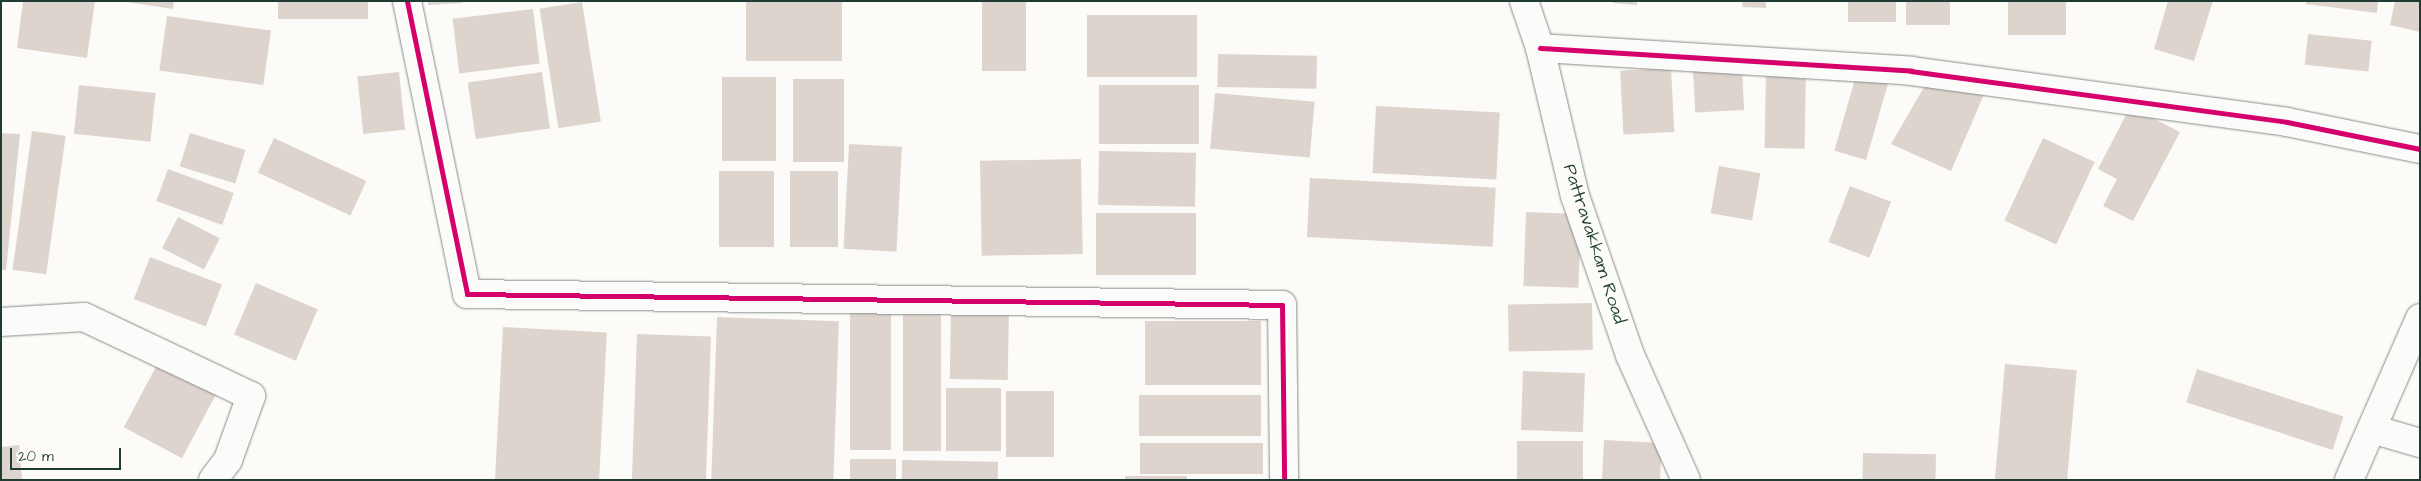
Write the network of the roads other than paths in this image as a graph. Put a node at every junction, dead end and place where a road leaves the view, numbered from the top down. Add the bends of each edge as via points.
1 (408, 1) edge
2 (1524, 1) edge
3 (1540, 48) junction
4 (2420, 149) edge
5 (2420, 318) edge
6 (1, 322) edge
7 (2372, 429) junction
8 (2420, 443) edge
9 (213, 480) edge
10 (1284, 480) edge
11 (1686, 480) edge
12 (2350, 480) edge

1 - 10 street via 467,294 1282,305
2 - 3 street, Pattravakkam Road
3 - 4 street via 1911,72 2287,122
3 - 11 street, Pattravakkam Road via 1578,205 1630,355
5 - 7 street
6 - 9 street via 84,317 251,396 228,460
7 - 8 street
7 - 12 street

